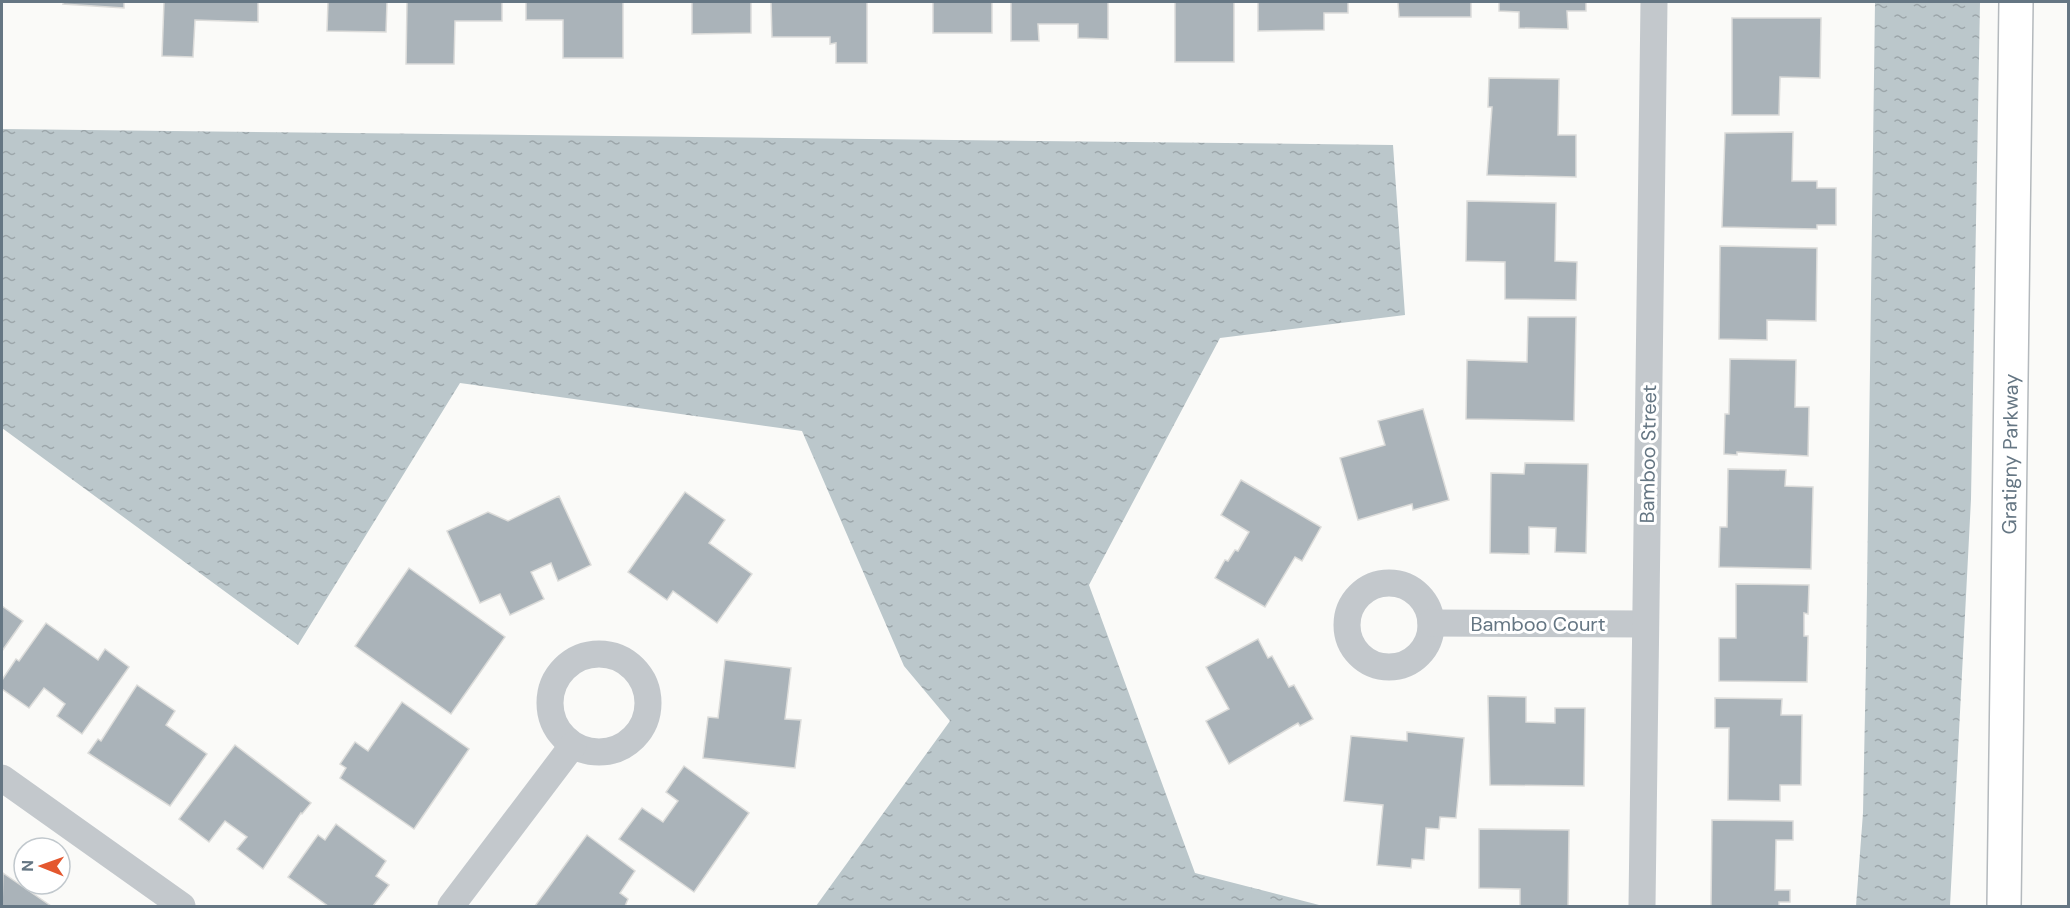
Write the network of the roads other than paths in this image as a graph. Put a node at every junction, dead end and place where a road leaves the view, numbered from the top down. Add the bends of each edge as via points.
1 (1654, 2) edge
2 (2016, 2) edge
3 (1431, 623) dead end
4 (1645, 624) junction
5 (573, 745) dead end
6 (2, 778) edge
7 (182, 906) edge
8 (452, 906) edge
9 (1642, 906) edge
10 (2004, 906) edge

1 - 4 street, Bamboo Street
2 - 10 highway, Gratigny Parkway
3 - 4 street, Bamboo Court
4 - 9 street, Bamboo Street
5 - 8 street
6 - 7 street

